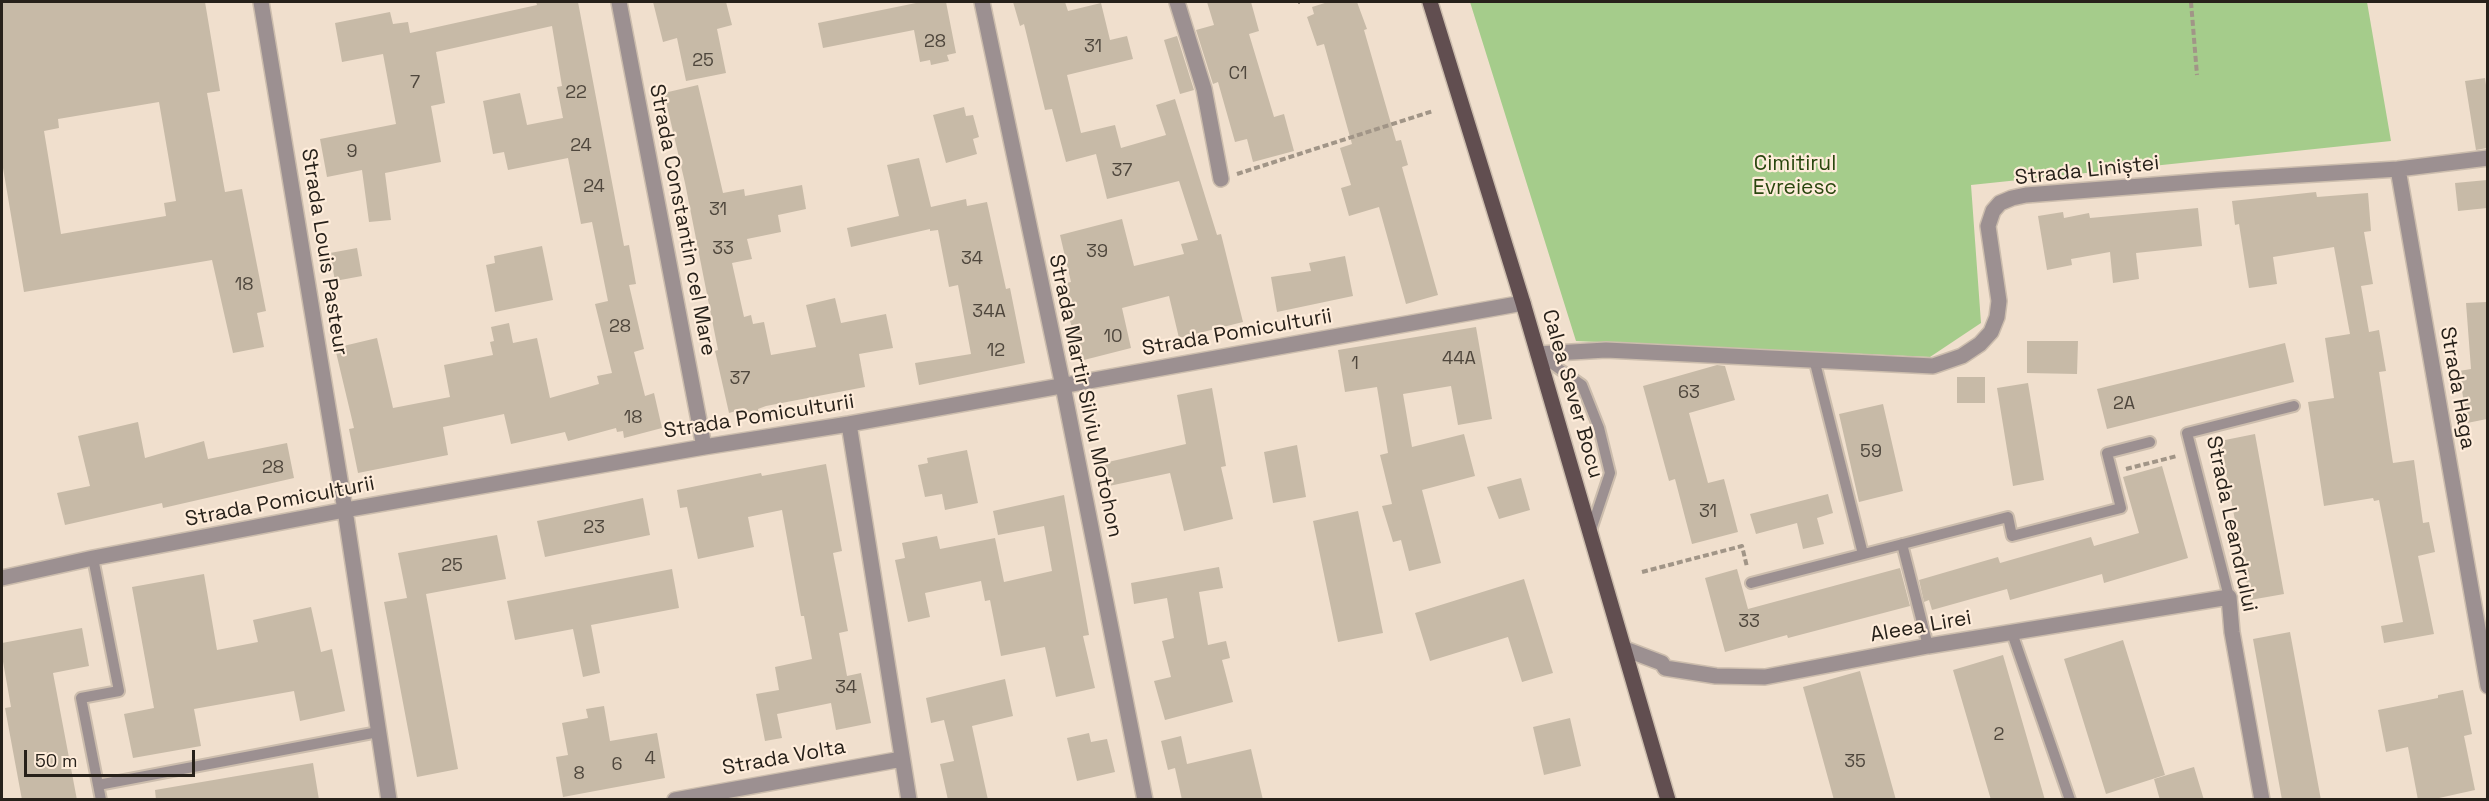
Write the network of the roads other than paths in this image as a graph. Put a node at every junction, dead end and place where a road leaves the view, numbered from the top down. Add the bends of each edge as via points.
1 (261, 2) edge
2 (619, 2) edge
3 (982, 2) edge
4 (1177, 2) edge
5 (1430, 2) edge
6 (2487, 158) edge
7 (2398, 169) junction
8 (1221, 179) road end
9 (1524, 303) junction
10 (1539, 354) junction
11 (1814, 359) junction
12 (1063, 386) junction
13 (2294, 406) dead end
14 (849, 424) junction
15 (2150, 442) dead end
16 (704, 447) junction
17 (345, 510) junction
18 (1591, 530) junction
19 (1902, 544) junction
20 (1863, 554) junction
21 (93, 558) junction
22 (2, 578) edge
23 (1751, 583) road end
24 (2229, 597) junction
25 (2012, 633) junction
26 (1928, 646) junction
27 (1625, 649) junction
28 (2487, 686) edge
29 (378, 732) junction
30 (902, 759) junction
31 (98, 785) junction
32 (101, 800) edge
33 (389, 800) edge
34 (675, 800) edge
35 (909, 800) edge
36 (1145, 800) edge
37 (1668, 800) edge
38 (2070, 800) edge
39 (2262, 800) edge

1 - 17 street, Strada Louis Pasteur
2 - 16 street, Strada Constantin cel Mare
3 - 12 street, Strada Martir Silviu Motohon
4 - 8 street via 1204,89
5 - 9 main road, Calea Sever Bocu
6 - 7 street, Strada Liniștei
7 - 11 street, Strada Liniștei via 2012,198 1993,211 1989,226 1999,302 1997,317 1980,344 1962,356 1933,366
7 - 28 street, Strada Haga
9 - 10 main road, Calea Sever Bocu
9 - 12 street, Strada Pomiculturii
10 - 11 street, Strada Liniștei via 1606,350
10 - 18 main road, Calea Sever Bocu
10 - 18 lane via 1582,385 1599,428 1610,473
11 - 20 lane
12 - 14 street, Strada Pomiculturii
12 - 36 street, Strada Martir Silviu Motohon
13 - 24 lane, Strada Leandrului via 2187,433
14 - 16 street, Strada Pomiculturii
14 - 30 street
15 - 19 lane via 2107,453 2121,508 2012,536 2008,517
16 - 17 street, Strada Pomiculturii
17 - 21 street, Strada Pomiculturii
17 - 29 street, Strada Louis Pasteur
18 - 27 main road, Calea Sever Bocu
19 - 20 lane
19 - 26 lane
20 - 23 lane
21 - 22 street, Strada Pomiculturii
21 - 31 lane via 119,691 81,698
24 - 25 street, Aleea Lirei
24 - 39 street, Strada Leandrului
25 - 26 street, Aleea Lirei
25 - 38 lane
26 - 27 street, Aleea Lirei via 1765,677 1716,676 1665,668 1662,663
27 - 37 main road, Calea Sever Bocu
29 - 31 lane
29 - 33 street, Strada Louis Pasteur
30 - 34 street, Strada Volta
30 - 35 street
31 - 32 lane

